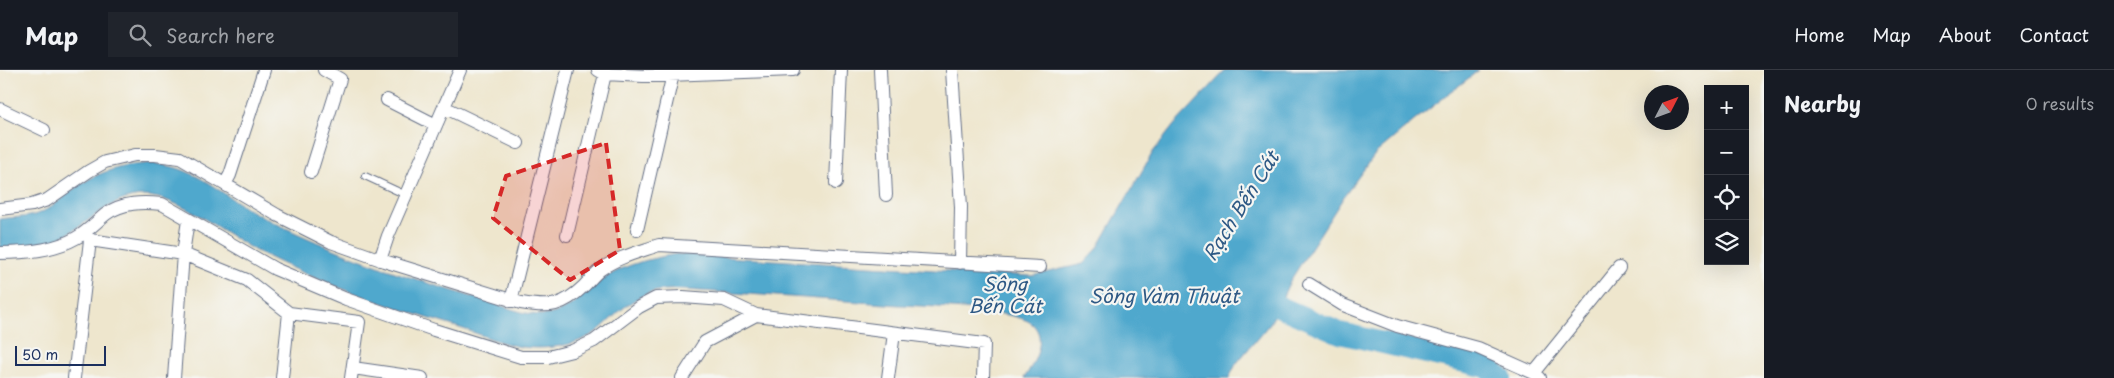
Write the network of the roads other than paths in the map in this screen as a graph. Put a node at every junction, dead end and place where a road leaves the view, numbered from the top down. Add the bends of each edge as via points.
1 (264, 70) edge
2 (324, 70) edge
3 (460, 70) edge
4 (568, 70) edge
5 (793, 70) edge
6 (842, 70) edge
7 (880, 70) edge
8 (952, 70) edge
9 (730, 71) edge
10 (602, 72) edge
11 (672, 74) junction
12 (387, 100) dead end
13 (444, 107) junction
14 (0, 109) edge
15 (436, 125) junction
16 (44, 130) dead end
17 (518, 143) dead end
18 (311, 172) dead end
19 (365, 176) dead end
20 (836, 182) dead end
21 (226, 184) junction
22 (406, 195) junction
23 (886, 195) dead end
24 (0, 209) edge
25 (188, 220) junction
26 (637, 230) dead end
27 (88, 236) junction
28 (568, 236) dead end
29 (0, 253) edge
30 (183, 254) junction
31 (380, 260) junction
32 (960, 263) junction
33 (1040, 268) dead end
34 (1619, 268) dead end
35 (1309, 284) dead end
36 (511, 300) junction
37 (289, 312) junction
38 (756, 314) junction
39 (894, 334) junction
40 (352, 373) edge
41 (1537, 376) edge
42 (74, 378) edge
43 (174, 378) edge
44 (282, 378) edge
45 (422, 378) edge
46 (682, 378) edge
47 (888, 378) edge
48 (983, 378) edge

1 - 21 street
2 - 18 street via 340,79
3 - 13 street
4 - 36 street
5 - 9 street
6 - 20 street
7 - 23 street
8 - 32 street
9 - 11 street
10 - 11 street
10 - 28 street
11 - 26 street
12 - 15 street
13 - 15 street
13 - 17 street
14 - 16 street
15 - 22 street
19 - 22 lane
21 - 24 street via 180,158 135,155 105,162 47,200
21 - 31 street via 277,215
22 - 31 street
25 - 27 street via 162,204 144,202 116,208
25 - 30 street
25 - 38 street via 275,269 346,299 521,357 548,357 572,351 594,341 656,298 724,300
27 - 29 street via 58,245
27 - 30 street
27 - 42 street
30 - 37 street via 246,280
30 - 43 street
31 - 36 street
32 - 33 street
32 - 36 street via 659,245 626,256 601,270 562,304 544,307
34 - 41 street
35 - 41 street via 1343,305 1397,326 1478,348
37 - 40 street via 359,322
37 - 44 street
38 - 39 street
38 - 46 street via 705,342
39 - 47 street
39 - 48 street via 984,344
40 - 45 street

